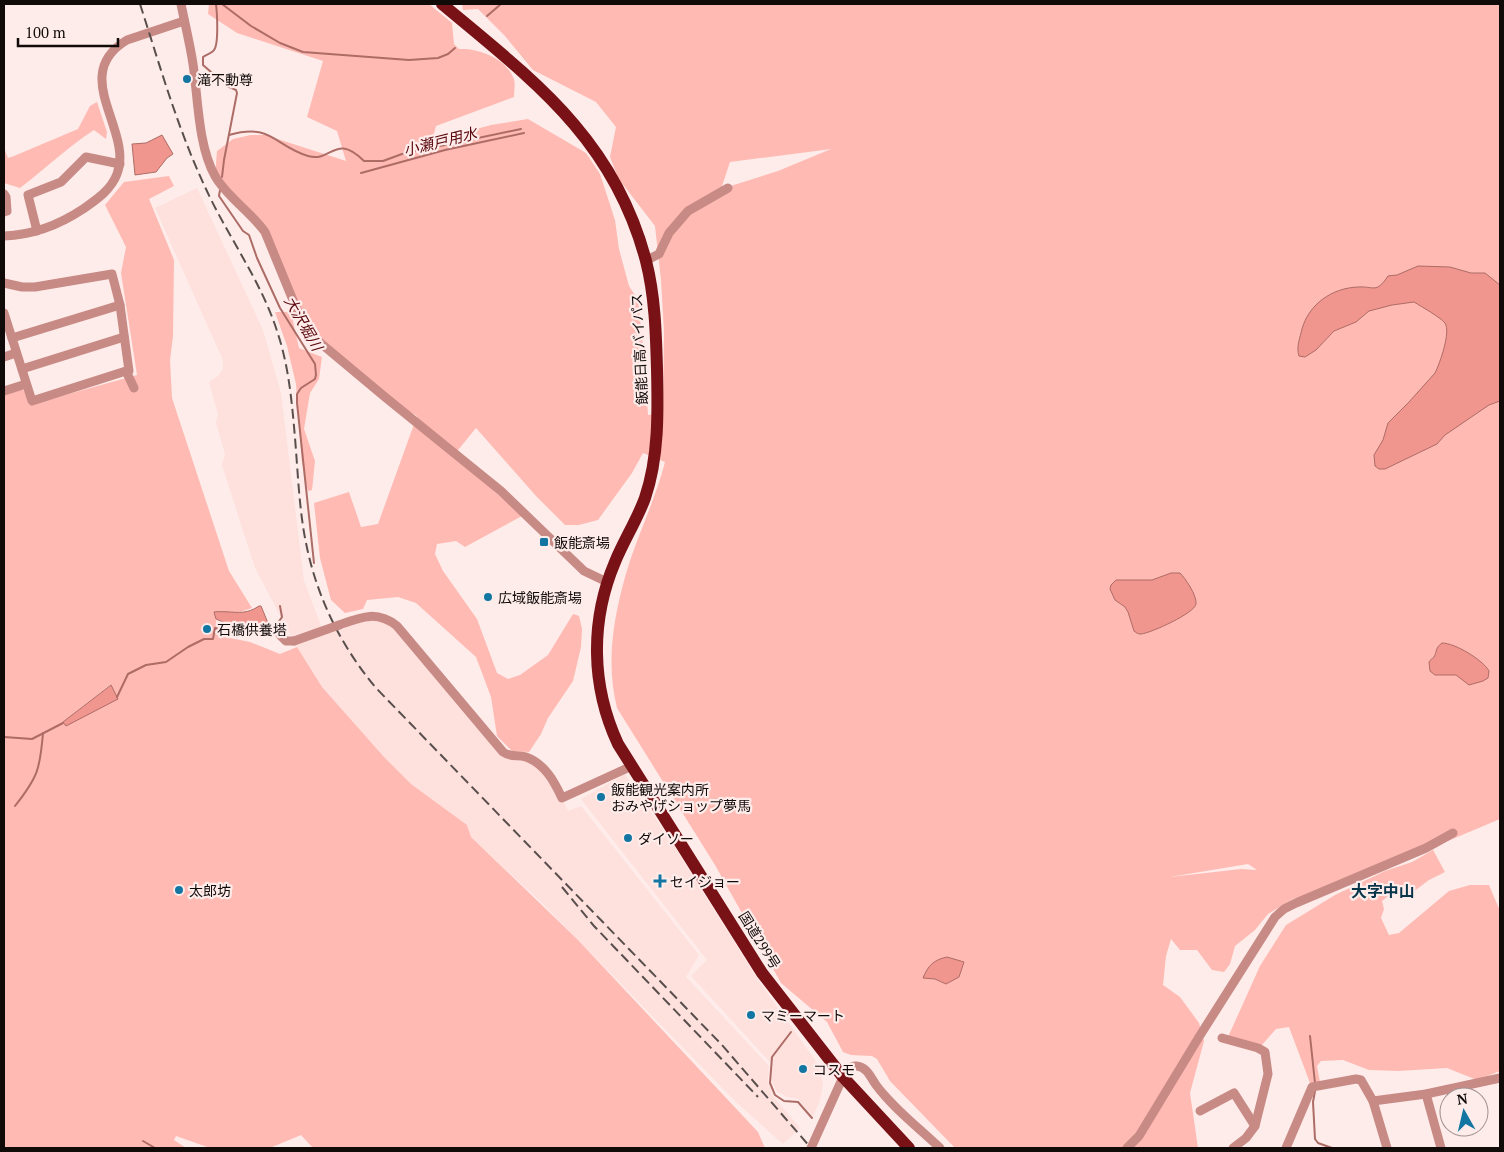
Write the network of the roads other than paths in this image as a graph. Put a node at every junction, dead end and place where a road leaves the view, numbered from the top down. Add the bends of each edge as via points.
1 (181, 4) edge
2 (442, 4) edge
3 (184, 21) junction
4 (120, 164) junction
5 (728, 188) dead end
6 (4, 194) edge
7 (4, 212) edge
8 (37, 231) junction
9 (4, 236) edge
10 (646, 261) junction
11 (4, 283) edge
12 (120, 305) junction
13 (4, 317) edge
14 (124, 337) junction
15 (12, 338) junction
16 (16, 353) junction
17 (4, 357) edge
18 (22, 369) junction
19 (126, 371) junction
20 (26, 384) junction
21 (134, 388) dead end
22 (4, 391) edge
23 (608, 582) junction
24 (280, 635) dead end
25 (632, 766) junction
26 (1453, 833) dead end
27 (1222, 1038) dead end
28 (843, 1077) junction
29 (1500, 1078) edge
30 (1426, 1094) junction
31 (1373, 1101) junction
32 (1200, 1111) dead end
33 (1254, 1126) junction
34 (811, 1148) edge
35 (909, 1148) edge
36 (940, 1148) edge
37 (1127, 1148) edge
38 (1233, 1148) edge
39 (1286, 1148) edge
40 (1387, 1148) edge
41 (1441, 1148) edge

1 - 3 street
2 - 10 highway, 飯能日高バイパス via 528,76 587,140 620,193
3 - 4 street via 127,40 108,58 102,88 118,142
3 - 23 street via 206,152 215,176 265,232 296,310 306,326 318,341 385,398 501,490 584,571
4 - 8 street via 112,186 96,200 58,223
4 - 8 street via 86,158 61,182 28,195
5 - 10 street via 688,211 669,233 659,254
6 - 7 street
8 - 9 street
10 - 23 highway, 飯能日高バイパス via 656,348 654,460 646,496
11 - 12 street via 41,287 112,274
12 - 14 street
12 - 15 street
13 - 15 street
14 - 18 street
14 - 19 street via 129,371
15 - 16 street
16 - 17 street
16 - 18 street
18 - 20 street
19 - 20 street via 32,401
19 - 21 street
20 - 22 street
23 - 25 highway, 国道299号 via 598,626 598,677 612,731
24 - 25 street, bridge via 286,641 294,641 355,619 374,616 391,621 504,752 528,758 548,772 562,798
25 - 28 highway, 国道299号 via 762,973
26 - 37 street via 1426,848 1284,909 1268,925 1139,1136
27 - 33 street via 1265,1052 1268,1074
28 - 34 street
28 - 35 highway, 国道299号
28 - 36 street via 853,1066 863,1068 884,1095
29 - 30 street
30 - 31 street
30 - 41 street
31 - 39 street via 1360,1080 1356,1079 1312,1087
31 - 40 street
32 - 33 street via 1234,1093
33 - 38 street

